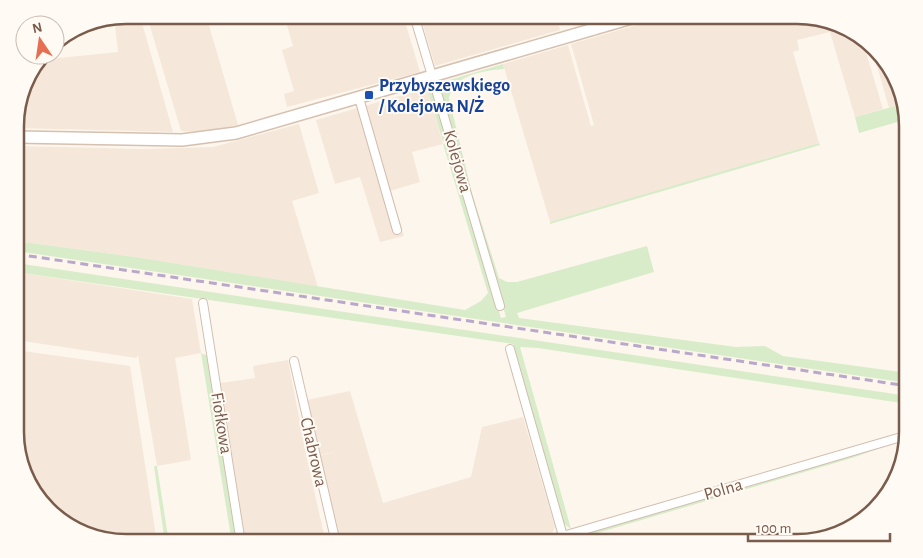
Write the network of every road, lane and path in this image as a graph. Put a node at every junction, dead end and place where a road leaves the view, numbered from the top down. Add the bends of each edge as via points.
1 (417, 24) edge
2 (612, 24) edge
3 (432, 77) junction
4 (359, 98) junction
5 (24, 137) edge
6 (397, 230) dead end
7 (203, 302) dead end
8 (500, 306) dead end
9 (510, 350) dead end
10 (294, 361) dead end
11 (899, 438) edge
12 (240, 534) edge
13 (334, 534) edge
14 (562, 534) edge
15 (570, 534) edge

1 - 3 street, Kolejowa
2 - 3 street
3 - 4 street
3 - 8 street, Kolejowa
4 - 5 street via 209,138
4 - 6 street
7 - 12 street, Fiołkowa
9 - 14 street
10 - 13 street, Chabrowa
11 - 15 street, Polna

